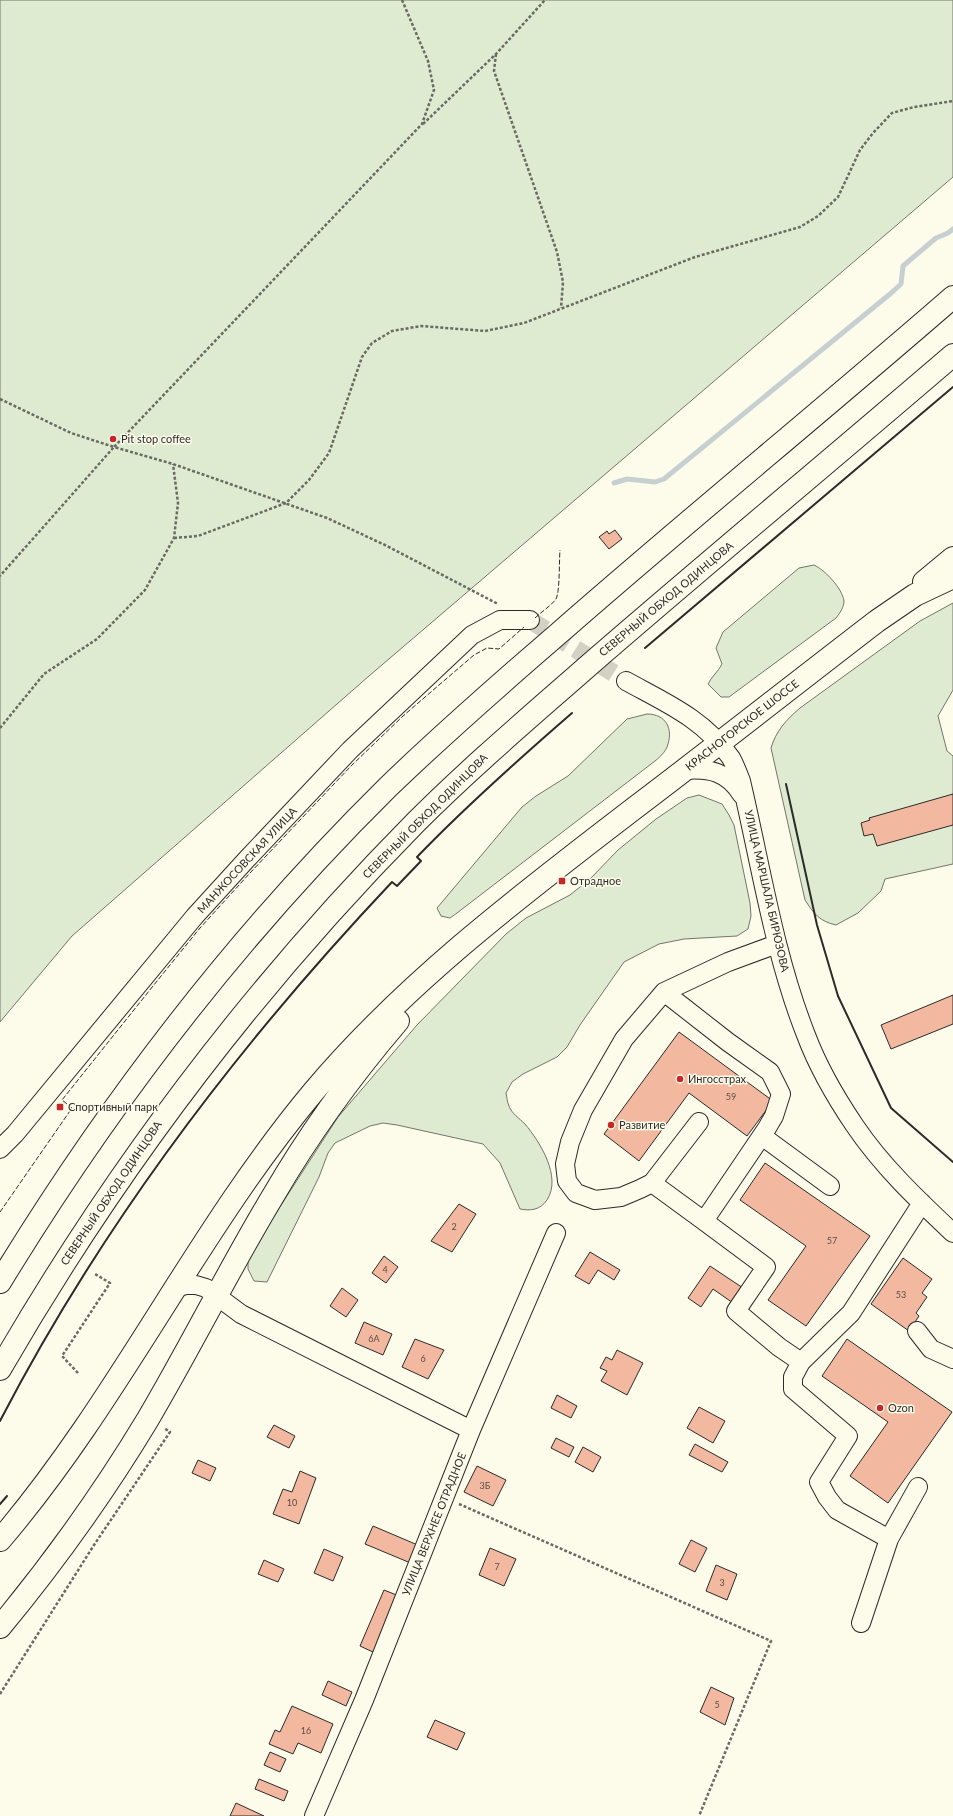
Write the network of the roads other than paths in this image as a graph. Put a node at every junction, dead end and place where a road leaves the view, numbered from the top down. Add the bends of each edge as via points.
1 (953, 297) edge
2 (953, 355) edge
3 (953, 558) edge
4 (953, 577) edge
5 (530, 620) tunnel mouth
6 (877, 621) junction
7 (626, 681) tunnel mouth
8 (719, 743) junction
9 (685, 770) junction
10 (748, 809) junction
11 (537, 884) junction
12 (777, 944) junction
13 (664, 992) junction
14 (699, 1122) dead end
15 (762, 1136) junction
16 (0, 1149) edge
17 (652, 1183) junction
18 (62, 1184) junction
19 (830, 1186) dead end
20 (922, 1204) junction
21 (704, 1221) junction
22 (953, 1232) edge
23 (556, 1233) dead end
24 (0, 1262) edge
25 (0, 1282) edge
26 (174, 1288) junction
27 (216, 1295) junction
28 (918, 1330) dead end
29 (953, 1359) edge
30 (801, 1362) junction
31 (0, 1369) edge
32 (472, 1430) junction
33 (918, 1487) dead end
34 (0, 1540) edge
35 (889, 1540) junction
36 (861, 1623) dead end
37 (0, 1627) edge
38 (314, 1816) edge

1 - 18 main road via 601,596 437,740 386,790 286,895 238,950 127,1091
2 - 31 main road, СЕВЕРНЫЙ ОБХОД ОДИНЦОВА via 518,727 417,821 368,872 272,978 149,1136 70,1252
3 - 6 main road
4 - 6 main road, КРАСНОГОРСКОЕ ШОССЕ via 915,595
5 - 16 street, МАНЖОСОВСКАЯ УЛИЦА via 500,620 472,635 350,750 195,916
6 - 8 main road, КРАСНОГОРСКОЕ ШОССЕ
7 - 8 street via 698,722
8 - 9 main road, КРАСНОГОРСКОЕ ШОССЕ
8 - 10 street, УЛИЦА МАРШАЛА БИРЮЗОВА via 732,759
9 - 10 street via 702,768 726,777 735,784
9 - 11 main road, КРАСНОГОРСКОЕ ШОССЕ
10 - 12 street, УЛИЦА МАРШАЛА БИРЮЗОВА
11 - 26 main road via 394,1007 320,1084 247,1178
11 - 27 main road via 484,933 398,1021 364,1062 293,1164
12 - 13 street via 728,962
12 - 20 street, УЛИЦА МАРШАЛА БИРЮЗОВА via 806,1037 826,1079 855,1126 898,1181
13 - 15 street via 770,1072 781,1094 774,1116
13 - 17 street via 624,1039 583,1110 570,1142 565,1164 567,1181 576,1193 595,1200 621,1197
14 - 17 street
15 - 19 street
15 - 21 street
17 - 21 street
18 - 24 main road
18 - 25 main road
20 - 22 street, УЛИЦА МАРШАЛА БИРЮЗОВА
20 - 30 street via 851,1313
21 - 30 street via 766,1267 736,1312
23 - 32 street, УЛИЦА ВЕРХНЕЕ ОТРАДНОЕ
26 - 27 street via 196,1285
26 - 34 main road via 60,1465
27 - 32 street via 242,1314
27 - 37 main road via 195,1337 100,1495
28 - 29 street via 931,1349
30 - 35 street via 793,1377 793,1389 848,1436 819,1482 837,1510
32 - 38 street, УЛИЦА ВЕРХНЕЕ ОТРАДНОЕ via 364,1700
33 - 35 street
35 - 36 street

